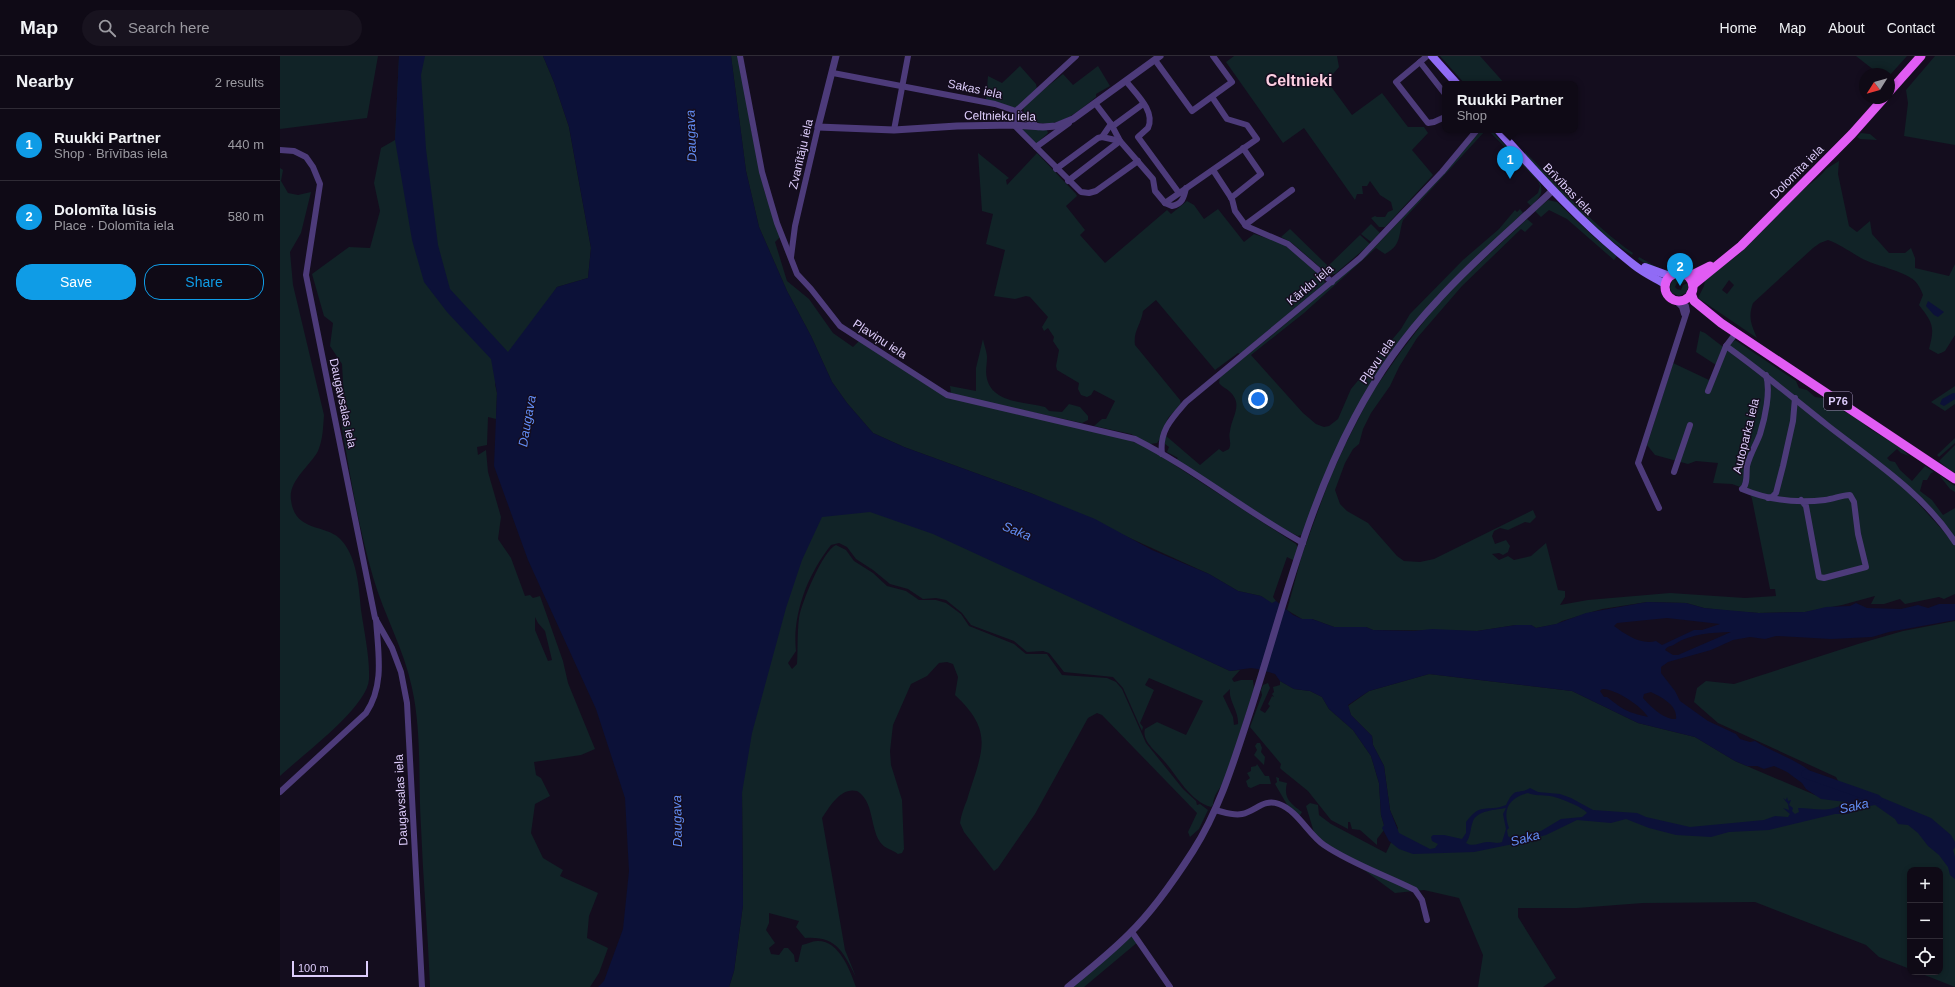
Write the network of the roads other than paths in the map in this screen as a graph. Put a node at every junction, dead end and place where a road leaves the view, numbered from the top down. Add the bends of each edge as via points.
1 (740, 56) edge
2 (836, 56) edge
3 (908, 56) edge
4 (1076, 56) edge
5 (1213, 56) edge
6 (1427, 56) edge
7 (1432, 56) edge
8 (1922, 56) edge
9 (1157, 58) edge
10 (1420, 62) junction
11 (833, 74) junction
12 (1126, 81) junction
13 (1454, 81) edge
14 (1895, 85) edge
15 (903, 87) junction
16 (1442, 90) edge
17 (1212, 97) junction
18 (1095, 103) junction
19 (1143, 104) junction
20 (1879, 104) edge
21 (1016, 111) junction
22 (1442, 118) edge
23 (1073, 119) junction
24 (1014, 125) junction
25 (1112, 125) junction
26 (818, 127) junction
27 (1038, 127) junction
28 (894, 130) junction
29 (1469, 133) edge
30 (1501, 133) edge
31 (1102, 137) junction
32 (1120, 141) junction
33 (1036, 148) junction
34 (1243, 148) junction
35 (280, 150) edge
36 (1138, 161) junction
37 (1056, 169) junction
38 (1213, 170) junction
39 (1068, 180) junction
40 (1186, 188) junction
41 (1292, 190) dead end
42 (1552, 191) junction
43 (1179, 193) junction
44 (1231, 198) junction
45 (1165, 203) junction
46 (1245, 225) junction
47 (791, 257) junction
48 (1627, 258) junction
49 (1724, 260) junction
50 (1672, 275) junction
51 (1687, 275) junction
52 (1332, 282) junction
53 (1665, 284) junction
54 (1692, 289) junction
55 (1680, 300) junction
56 (1721, 323) junction
57 (1736, 333) junction
58 (1726, 346) junction
59 (1766, 375) junction
60 (1708, 391) dead end
61 (1795, 398) junction
62 (1690, 425) dead end
63 (1162, 454) junction
64 (1674, 472) dead end
65 (1955, 479) edge
66 (1768, 498) junction
67 (1801, 500) junction
68 (1659, 508) dead end
69 (1955, 542) edge
70 (1303, 543) junction
71 (376, 618) junction
72 (280, 792) edge
73 (1215, 810) junction
74 (1427, 920) dead end
75 (1132, 932) junction
76 (422, 987) edge
77 (1068, 987) edge
78 (1170, 987) edge

1 - 47 street, Pļaviņu iela via 766,189
2 - 11 street, Zvanītāju iela
3 - 15 street
4 - 21 street
5 - 17 street via 1232,82
6 - 10 street
7 - 13 main road
8 - 14 main road
9 - 12 street, Celtnieku iela
9 - 17 street via 1192,111
10 - 16 street
10 - 22 street via 1396,82 1428,122
11 - 15 street, Sakas iela
11 - 26 street, Zvanītāju iela
12 - 18 street, Celtnieku iela
12 - 19 street
15 - 21 street, Sakas iela via 974,99
15 - 28 street
17 - 34 street via 1227,119 1247,125 1256,139
18 - 23 street, Celtnieku iela
18 - 25 street
19 - 25 street
19 - 43 street via 1149,113 1150,124 1138,137
20 - 49 main road, Dolomīta iela via 1741,246
21 - 24 street
21 - 27 street, Sakas iela
23 - 27 street, Celtnieku iela via 1056,126
23 - 33 street
24 - 27 street, Celtnieku iela
24 - 28 street, Celtnieku iela
24 - 33 street
25 - 31 street
25 - 32 street
26 - 28 street, Celtnieku iela
26 - 47 street, Zvanītāju iela via 795,226
29 - 52 street, Kārklu iela via 1442,172 1364,253
30 - 42 main road, Brīvības iela / P76
31 - 32 street
31 - 37 street
32 - 36 street
32 - 39 street
33 - 37 street
34 - 38 street
34 - 44 street via 1261,174
35 - 71 street, Daugavsalas iela via 294,151 306,157 320,184 306,275
36 - 39 street via 1091,193 1079,192
36 - 45 street via 1153,179 1155,191
37 - 39 street
38 - 40 street
38 - 44 street
40 - 43 street
40 - 45 street via 1184,198 1176,205 1170,206
41 - 46 street
42 - 48 main road, Brīvības iela / P76 via 1590,229
42 - 70 street, Pļavu iela via 1437,300 1400,346 1355,417 1319,496
43 - 45 street
44 - 46 street
46 - 52 street via 1288,244
47 - 63 street, Pļaviņu iela via 797,274 812,289 840,326 947,395 1135,439
48 - 50 main road, Brīvības iela / P76 via 1652,270
48 - 53 main road, Brīvības iela / P76
49 - 51 main road, Dolomīta iela
49 - 54 main road, Dolomīta iela
50 - 51 main road, P76
50 - 53 main road
51 - 54 main road, P76
52 - 63 street, Kārklu iela via 1186,402 1168,423 1162,441
53 - 55 main road, P76 via 1668,295
54 - 55 main road
54 - 56 main road, P76 via 1694,301
55 - 56 main road, P76
55 - 68 street via 1685,316 1638,463
56 - 57 main road, P76
57 - 58 street
57 - 65 main road, P76
58 - 59 street
58 - 60 street
59 - 61 street
59 - 66 street, Autoparka iela via 1767,402 1760,433 1747,466 1745,486 1742,489
61 - 66 street via 1793,421 1776,493
61 - 69 street via 1918,496
62 - 64 street
63 - 70 street, Pļaviņu iela
66 - 67 street, Autoparka iela
67 - 67 street, Autoparka iela via 1806,506 1819,577 1824,578 1866,567 1851,496 1848,494 1817,501
70 - 73 street, Pļavu iela via 1228,780
71 - 72 street, Daugavsalas iela via 378,684 372,704 366,713
71 - 76 street, Daugavsalas iela via 401,672 407,703
73 - 74 street via 1237,815 1266,802 1280,804 1316,839 1337,853 1415,890 1422,900
73 - 75 street, Pļavu iela via 1194,850
75 - 77 street, Pļavu iela
75 - 78 street

